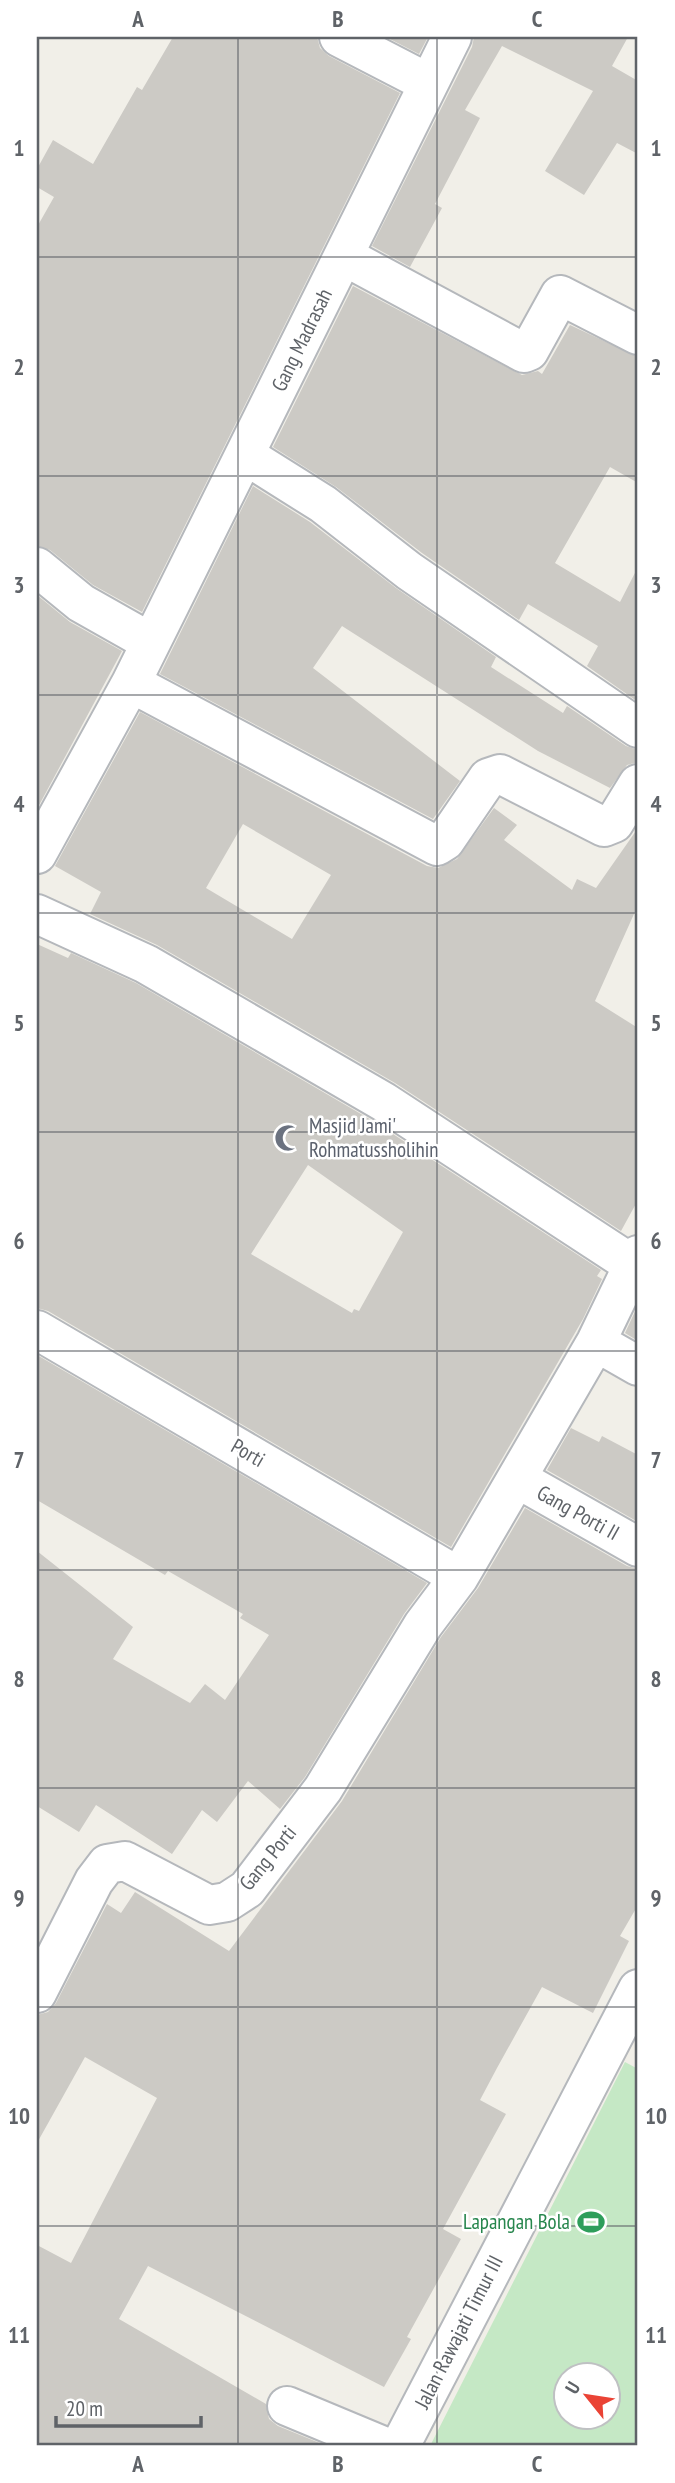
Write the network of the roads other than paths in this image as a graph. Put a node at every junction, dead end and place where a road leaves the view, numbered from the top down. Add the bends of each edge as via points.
1 (340, 37) edge
2 (452, 37) edge
3 (428, 83) junction
4 (344, 256) junction
5 (638, 335) edge
6 (245, 455) junction
7 (37, 567) edge
8 (150, 642) junction
9 (131, 683) junction
10 (638, 728) edge
11 (638, 784) edge
12 (37, 854) edge
13 (37, 914) edge
14 (635, 1260) edge
15 (37, 1330) edge
16 (596, 1342) junction
17 (638, 1366) edge
18 (517, 1479) junction
19 (638, 1547) edge
20 (459, 1577) junction
21 (638, 1989) edge
22 (37, 1993) edge
23 (628, 2035) edge
24 (287, 2406) dead end
25 (383, 2446) edge
26 (400, 2446) edge

1 - 3 street
2 - 3 street, Gang Madrasah
3 - 4 street, Gang Madrasah
4 - 5 street via 521,352 529,351 560,295
4 - 6 street, Gang Madrasah
6 - 8 street, Gang Madrasah
6 - 10 street via 323,504 409,571
7 - 8 street via 81,603
8 - 9 street, Gang Madrasah
9 - 11 street via 437,846 488,778 497,773 604,827 614,823
9 - 12 street, Gang Madrasah
13 - 14 street via 145,964 384,1102
14 - 16 street
15 - 20 street, Porti
16 - 17 street
16 - 18 street
18 - 19 street, Gang Porti II
18 - 20 street
20 - 22 street, Gang Porti via 423,1625 323,1789 247,1889 227,1902 209,1905 125,1861 107,1864
21 - 23 street, Jalan Rawajati Timur III
23 - 26 street, Jalan Rawajati Timur III via 463,2319
24 - 25 street

